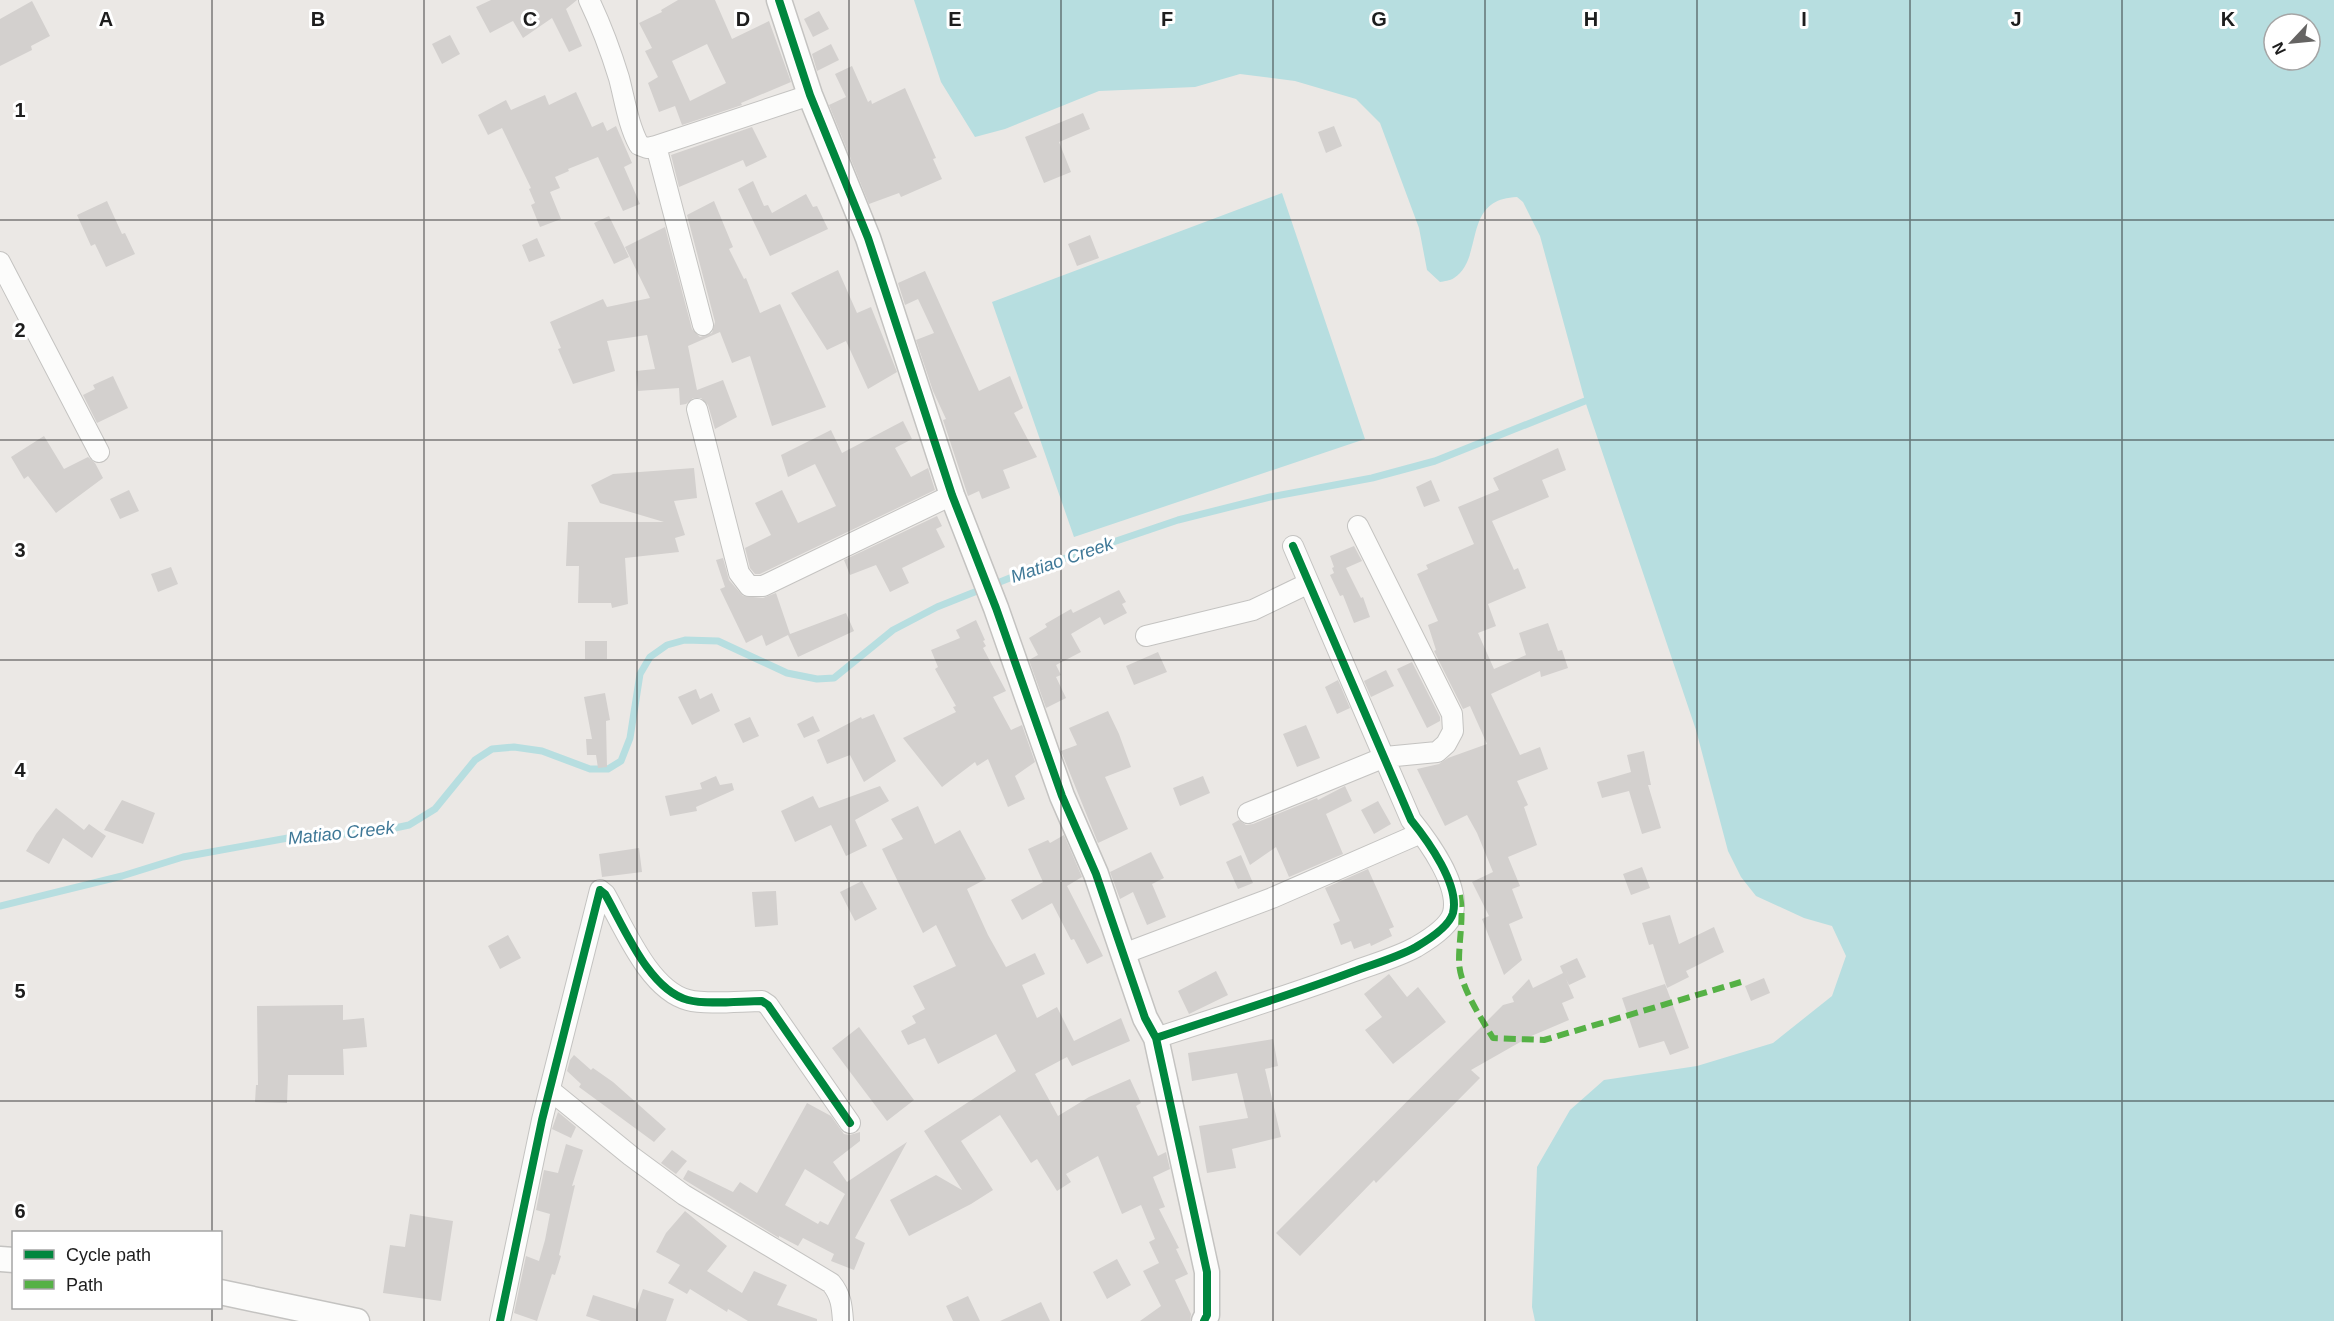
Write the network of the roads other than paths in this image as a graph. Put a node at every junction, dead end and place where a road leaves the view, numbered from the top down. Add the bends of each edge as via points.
1 (589, 0) edge
2 (779, 0) edge
3 (810, 94) junction
4 (656, 146) junction
5 (0, 262) edge
6 (703, 325) dead end
7 (697, 409) dead end
8 (99, 452) dead end
9 (951, 495) junction
10 (1358, 526) dead end
11 (1293, 546) dead end
12 (1309, 583) junction
13 (1146, 636) dead end
14 (1385, 757) junction
15 (1248, 813) dead end
16 (1421, 832) junction
17 (1123, 954) junction
18 (1156, 1038) junction
19 (550, 1090) junction
20 (850, 1123) dead end
21 (222, 1292) edge
22 (357, 1321) edge
23 (500, 1321) edge
24 (843, 1321) edge
25 (1204, 1321) edge

1 - 4 street via 619,78 631,130 639,145
2 - 3 street
3 - 4 street
3 - 9 street via 868,238
4 - 6 street
5 - 8 street
7 - 9 street via 739,573 749,586 763,586
9 - 17 street via 972,542
10 - 14 street via 1452,714 1452,731 1437,752
11 - 12 street
12 - 13 street via 1253,610
12 - 14 street
14 - 15 street
14 - 16 street via 1411,820
16 - 17 street via 1272,898
16 - 18 street via 1444,871 1455,901 1452,916 1438,931 1417,946 1361,969
17 - 18 street
18 - 25 street via 1207,1272
19 - 20 street via 601,890 653,977 668,990 690,1001 762,1001 768,1005
19 - 23 street
19 - 24 street via 684,1196 831,1283 842,1304
21 - 22 street

